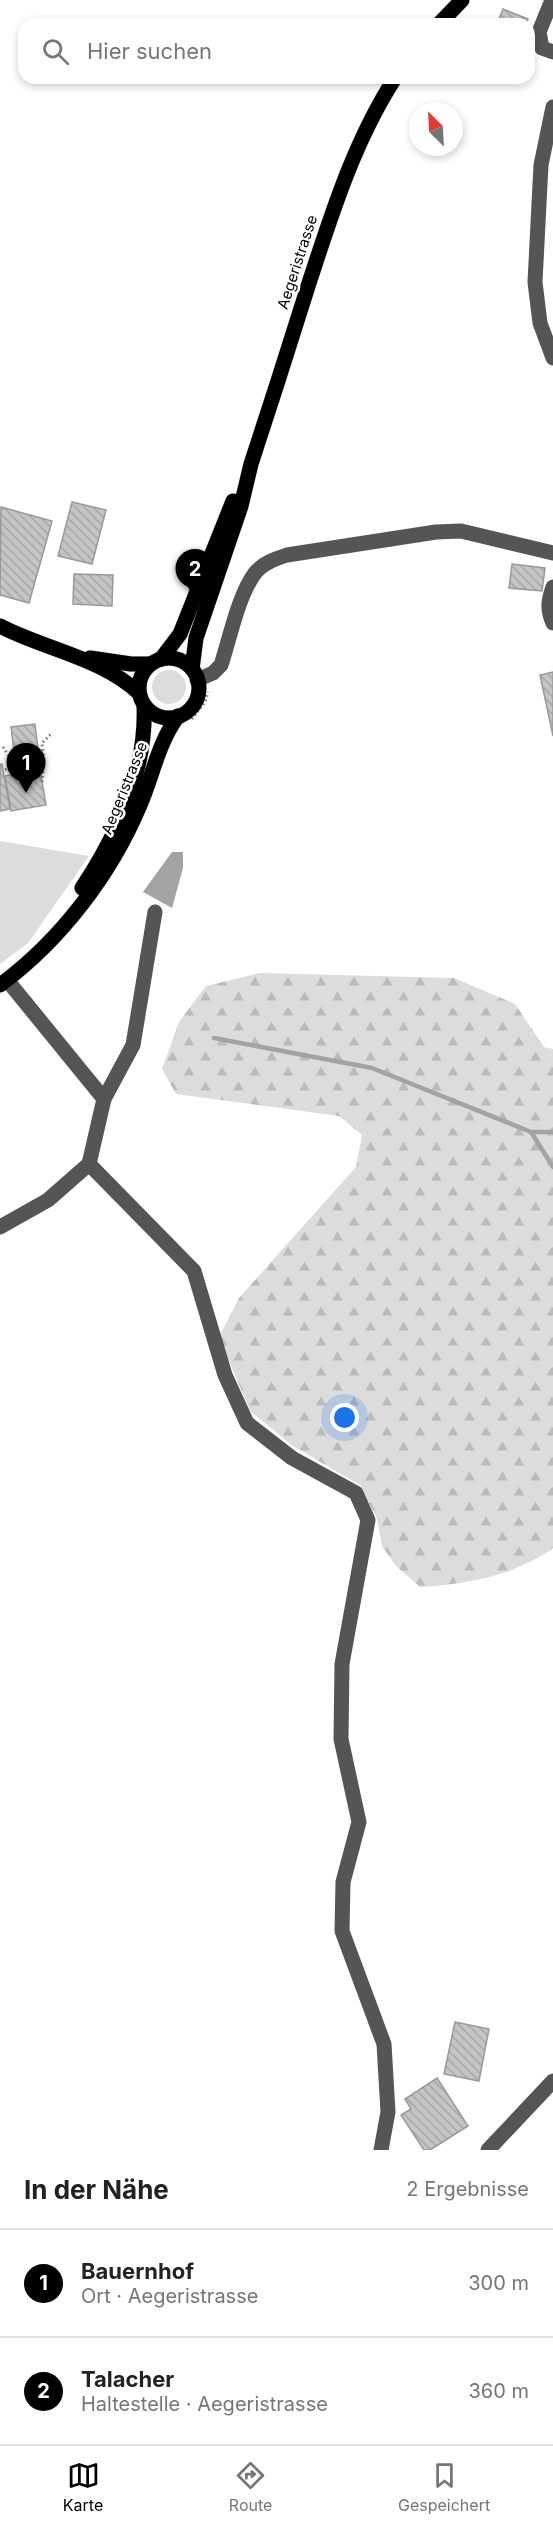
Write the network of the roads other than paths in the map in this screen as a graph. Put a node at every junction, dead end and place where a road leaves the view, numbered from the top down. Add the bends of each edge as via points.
1 (462, 0) edge
2 (552, 0) edge
3 (445, 18) edge
4 (553, 52) edge
5 (391, 84) edge
6 (553, 107) edge
7 (553, 358) edge
8 (252, 464) junction
9 (553, 553) edge
10 (553, 587) edge
11 (553, 623) edge
12 (0, 626) edge
13 (63, 653) junction
14 (156, 662) junction
15 (194, 674) junction
16 (142, 699) junction
17 (178, 716) junction
18 (155, 912) dead end
19 (33, 957) junction
20 (3, 982) edge
21 (104, 1098) junction
22 (89, 1164) junction
23 (0, 1227) edge
24 (553, 2081) edge
25 (381, 2150) edge
26 (488, 2150) edge

1 - 3 main road
2 - 4 street via 539,32 542,48
5 - 8 main road, Aegeristrasse via 341,187
6 - 7 street via 541,165 535,282 540,323
8 - 14 main road, Aegeristrasse via 233,501 180,634
8 - 15 main road, Aegeristrasse via 242,506 196,638
9 - 15 street via 461,531 445,531 271,560 256,572 246,588 221,665 213,673
10 - 11 street via 548,603
12 - 13 main road
13 - 14 main road via 117,663
13 - 16 main road via 129,684
14 - 15 main road via 178,659
14 - 16 main road, Aegeristrasse via 140,680
15 - 17 main road, Aegeristrasse via 199,689 193,706
16 - 17 main road via 148,710 161,717
16 - 19 main road, Aegeristrasse via 145,735 121,815 85,883
17 - 19 main road, Aegeristrasse via 165,735 141,802 113,858 73,915
18 - 21 street via 133,1046
19 - 20 main road, Aegeristrasse
20 - 21 street
21 - 22 street
22 - 23 street via 48,1200
22 - 25 street via 194,1271 225,1375 247,1423 292,1458 356,1493 368,1520 342,1664 341,1739 359,1822 343,1882 342,1931 384,2044 388,2112
24 - 26 street

